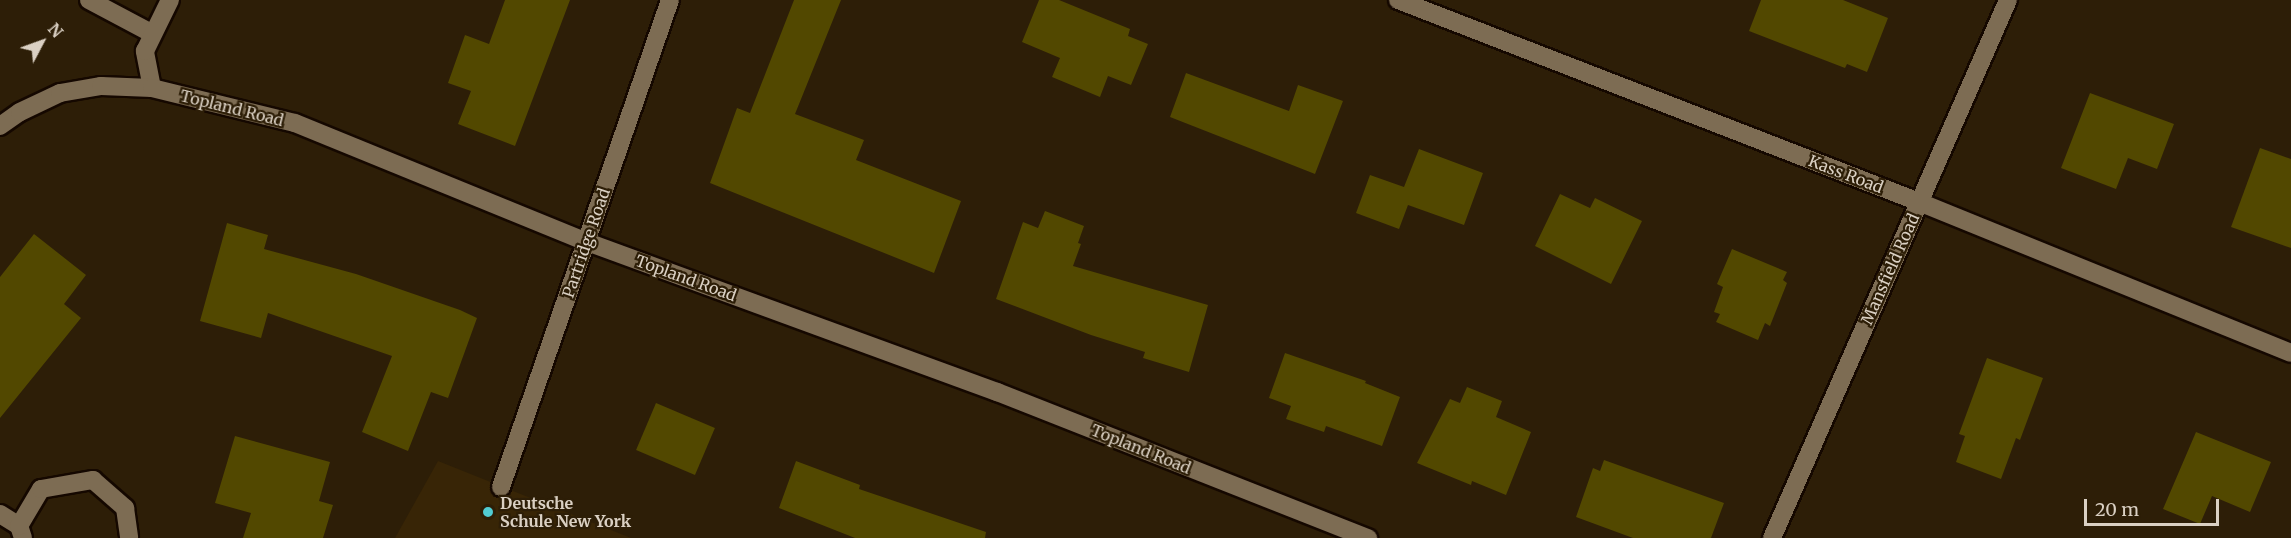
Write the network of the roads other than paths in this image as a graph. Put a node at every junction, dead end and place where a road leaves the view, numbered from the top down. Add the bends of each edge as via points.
1 (89, 0) edge
2 (170, 0) edge
3 (670, 0) edge
4 (1398, 0) edge
5 (2008, 0) edge
6 (153, 34) junction
7 (152, 88) junction
8 (0, 126) edge
9 (1919, 202) junction
10 (587, 242) junction
11 (2291, 353) edge
12 (501, 487) dead end
13 (0, 514) edge
14 (21, 532) edge
15 (129, 538) edge
16 (1368, 538) edge
17 (1772, 538) edge

1 - 6 street
2 - 6 street
3 - 10 street, Partridge Road
4 - 9 street, Kass Road
5 - 9 street, Mansfield Road
6 - 7 street via 145,51
7 - 8 street, Topland Road via 101,86 60,93
7 - 10 street, Topland Road via 295,123
9 - 11 street, Kass Road
9 - 17 street, Mansfield Road
10 - 12 street, Partridge Road
10 - 16 street, Topland Road via 997,392
13 - 14 street
14 - 15 street via 41,489 93,480 125,508

